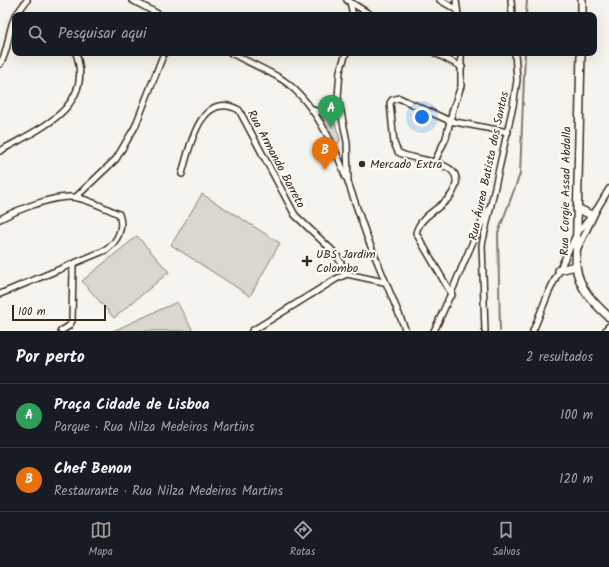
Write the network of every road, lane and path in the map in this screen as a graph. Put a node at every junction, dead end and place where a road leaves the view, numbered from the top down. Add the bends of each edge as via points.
1 (27, 0) edge
2 (132, 0) edge
3 (440, 0) edge
4 (456, 0) edge
5 (511, 0) edge
6 (582, 0) edge
7 (348, 1) edge
8 (18, 12) edge
9 (154, 12) edge
10 (352, 12) edge
11 (366, 12) edge
12 (457, 12) edge
13 (512, 12) edge
14 (582, 12) edge
15 (12, 24) edge
16 (77, 56) edge
17 (163, 56) edge
18 (237, 56) edge
19 (345, 56) edge
20 (440, 56) edge
21 (461, 56) edge
22 (516, 56) edge
23 (581, 56) edge
24 (0, 64) edge
25 (462, 68) junction
26 (338, 97) junction
27 (313, 110) junction
28 (450, 121) junction
29 (508, 132) junction
30 (0, 151) edge
31 (435, 161) junction
32 (182, 174) dead end
33 (348, 182) junction
34 (609, 189) edge
35 (76, 197) junction
36 (492, 201) junction
37 (577, 208) junction
38 (597, 209) junction
39 (591, 215) junction
40 (0, 219) edge
41 (576, 235) junction
42 (576, 253) junction
43 (73, 265) junction
44 (576, 266) junction
45 (559, 270) junction
46 (347, 274) junction
47 (384, 282) junction
48 (0, 294) edge
49 (452, 295) junction
50 (609, 317) edge
51 (609, 328) edge
52 (61, 331) edge
53 (252, 331) edge
54 (405, 331) edge
55 (434, 331) edge
56 (485, 331) edge
57 (533, 331) edge
58 (607, 331) edge

1 - 8 street
2 - 9 street
3 - 12 street
4 - 12 street
5 - 13 street
6 - 14 street
7 - 10 street
7 - 11 street
15 - 24 street via 7,49
16 - 30 street via 80,64 79,85 70,104 60,115
17 - 35 street via 135,127 116,159
18 - 27 street via 282,80 302,96
19 - 26 street via 340,71
20 - 25 street
21 - 25 street
22 - 29 street, Rua Áurea Batista dos Santos via 517,80
23 - 37 street, Rua Corgie Assad Abdalla
25 - 28 street via 461,86
26 - 27 street via 328,111
26 - 33 street via 347,142
27 - 33 street
28 - 29 street
28 - 31 street via 446,138
28 - 31 street via 399,98 390,103 394,144 398,152 413,158
29 - 36 street, Rua Áurea Batista dos Santos
31 - 49 street via 452,172 455,176 455,187 452,195 420,224 416,233
32 - 46 street, Rua Armando Barreto via 202,116 211,109 222,106 239,110 295,215 336,254
33 - 47 street
34 - 38 street
35 - 40 street via 35,204
35 - 43 street via 119,214 120,230 118,239 112,246
36 - 49 street via 477,231
36 - 56 street, Rua Áurea Batista dos Santos via 482,252
37 - 39 street
37 - 41 street, Rua Corgie Assad Abdalla
38 - 39 street
38 - 42 street
39 - 41 street
41 - 42 street, Rua Corgie Assad Abdalla
41 - 45 street
42 - 44 street, Rua Corgie Assad Abdalla
43 - 48 street
43 - 52 street via 72,321
44 - 45 street
44 - 50 street, Rua Corgie Assad Abdalla via 580,284 593,302
45 - 57 street
46 - 47 street
46 - 53 street via 336,278
47 - 54 street
49 - 55 street
51 - 58 main road

